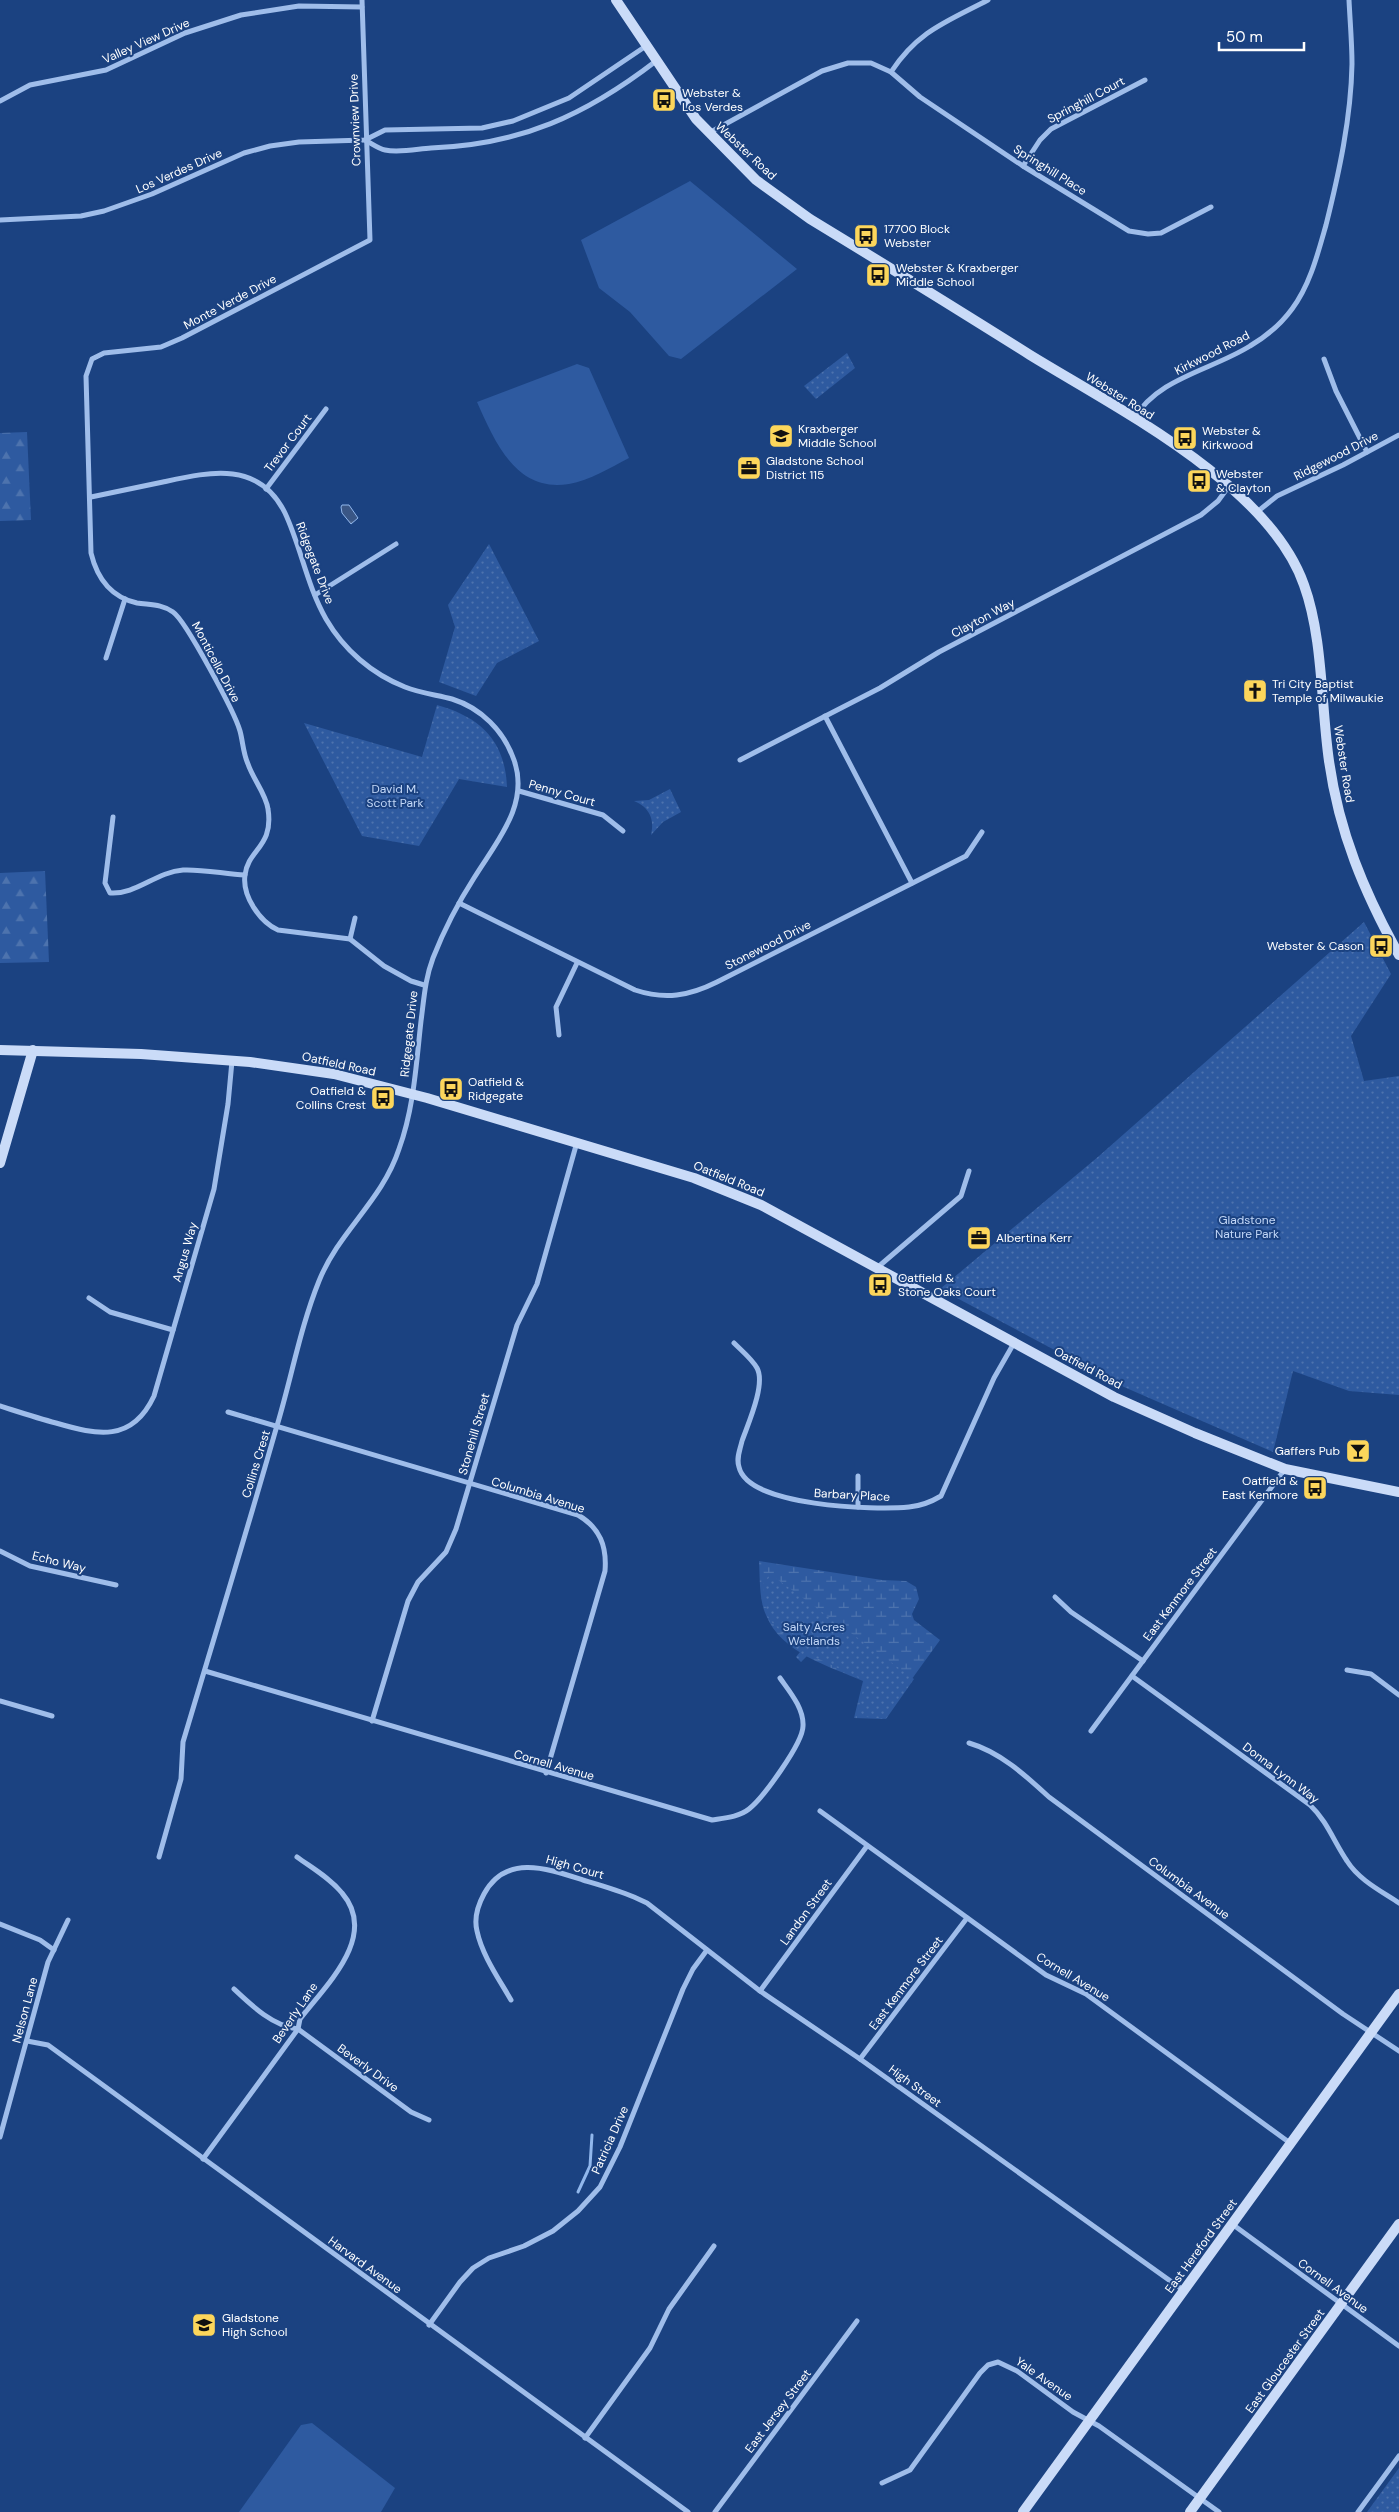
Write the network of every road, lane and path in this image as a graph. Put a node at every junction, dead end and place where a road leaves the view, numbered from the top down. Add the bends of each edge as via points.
1 (362, 0) edge
2 (616, 0) edge
3 (988, 0) edge
4 (1349, 0) edge
5 (362, 7) junction
6 (646, 46) junction
7 (656, 60) junction
8 (891, 72) junction
9 (1145, 80) dead end
10 (0, 101) edge
11 (708, 133) junction
12 (365, 140) junction
13 (1023, 166) junction
14 (1211, 207) dead end
15 (0, 220) edge
16 (370, 240) joint
17 (92, 359) joint
18 (1324, 359) dead end
19 (326, 409) dead end
20 (1134, 419) junction
21 (1399, 435) edge
22 (1367, 452) junction
23 (1229, 486) junction
24 (266, 489) junction
25 (91, 497) junction
26 (1257, 512) junction
27 (396, 544) dead end
28 (315, 595) junction
29 (125, 599) junction
30 (106, 658) dead end
31 (824, 716) junction
32 (740, 760) dead end
33 (519, 792) junction
34 (113, 817) dead end
35 (623, 831) dead end
36 (982, 832) dead end
37 (245, 875) junction
38 (912, 883) junction
39 (459, 903) junction
40 (355, 918) dead end
41 (350, 939) junction
42 (1399, 954) edge
43 (577, 964) junction
44 (424, 985) junction
45 (559, 1035) dead end
46 (0, 1050) edge
47 (33, 1050) junction
48 (232, 1061) junction
49 (413, 1094) junction
50 (577, 1142) junction
51 (0, 1163) edge
52 (969, 1171) dead end
53 (878, 1267) junction
54 (89, 1298) dead end
55 (173, 1330) junction
56 (734, 1343) dead end
57 (1014, 1343) junction
58 (0, 1406) edge
59 (228, 1412) dead end
60 (277, 1427) junction
61 (1285, 1469) junction
62 (858, 1476) dead end
63 (470, 1484) junction
64 (1399, 1492) edge
65 (858, 1508) junction
66 (0, 1551) edge
67 (116, 1585) dead end
68 (1055, 1596) dead end
69 (1143, 1661) junction
70 (1347, 1670) dead end
71 (205, 1671) junction
72 (1132, 1676) junction
73 (780, 1678) dead end
74 (1399, 1695) edge
75 (0, 1701) edge
76 (52, 1716) dead end
77 (372, 1721) junction
78 (1091, 1731) dead end
79 (969, 1743) dead end
80 (546, 1773) junction
81 (820, 1811) dead end
82 (867, 1846) junction
83 (159, 1857) dead end
84 (297, 1857) dead end
85 (634, 1897) joint
86 (1399, 1903) edge
87 (967, 1918) junction
88 (68, 1920) dead end
89 (0, 1924) edge
90 (54, 1950) junction
91 (706, 1950) junction
92 (234, 1989) dead end
93 (760, 1991) junction
94 (1399, 1994) edge
95 (511, 2000) dead end
96 (298, 2029) junction
97 (1372, 2031) junction
98 (27, 2041) junction
99 (1399, 2051) edge
100 (860, 2059) junction
101 (430, 2120) dead end
102 (0, 2137) edge
103 (1290, 2143) junction
104 (203, 2160) junction
105 (1232, 2224) junction
106 (1399, 2224) edge
107 (714, 2246) dead end
108 (1184, 2290) junction
109 (1341, 2304) junction
110 (857, 2321) dead end
111 (429, 2325) junction
112 (1399, 2346) edge
113 (1089, 2421) junction
114 (585, 2438) junction
115 (1399, 2456) edge
116 (882, 2483) dead end
117 (1200, 2498) junction
118 (688, 2512) edge
119 (715, 2512) edge
120 (1023, 2512) edge
121 (1190, 2512) edge
122 (1219, 2512) edge
123 (1358, 2512) edge

1 - 5 street, Crownview Drive
2 - 6 street, Webster Road
3 - 8 street via 920,37 904,52
4 - 20 street, Kirkwood Road via 1352,65 1341,156 1320,246 1300,297 1282,321 1249,347 1156,392 1141,406
5 - 10 street, Valley View Drive via 299,6 241,15 185,33 106,70 30,85
5 - 12 street, Crownview Drive
6 - 7 street, Webster Road
6 - 12 street, Los Verdes Drive via 569,98 513,121 482,128 385,130
7 - 11 street, Webster Road
7 - 12 street, Los Verdes Drive via 586,108 530,133 455,148 385,150
8 - 11 street, Springhill Place via 871,63 835,65
8 - 13 street, Springhill Place via 920,97
9 - 13 street, Springhill Court via 1051,129
11 - 20 street, Webster Road via 756,180 810,219
12 - 15 street, Los Verdes Drive via 270,146 244,153 152,194 104,211 81,216
12 - 16 street, Crownview Drive
13 - 14 street, Springhill Place via 1129,231 1161,233
16 - 17 street, Monte Verde Drive via 161,347 104,353
17 - 25 street, Monticello Drive via 86,376
18 - 22 street via 1336,391
19 - 24 street, Trevor Court
20 - 23 street, Webster Road
21 - 22 street, Ridgewood Drive
22 - 26 street, Ridgewood Drive via 1277,496
23 - 26 street, Webster Road
23 - 31 street, Clayton Way via 1218,501 1200,515
24 - 25 street, Ridgegate Drive via 243,476 216,472
24 - 28 street, Ridgegate Drive via 285,514
25 - 29 street, Monticello Drive via 95,568 108,588
26 - 42 street, Webster Road via 1289,551 1305,587 1312,618 1329,764 1340,818 1361,882
27 - 28 street
28 - 33 street, Ridgegate Drive via 338,637 370,668 407,688 458,702 491,722 513,756
29 - 30 street
29 - 37 street, Monticello Drive via 162,606 182,620 240,730 246,762 268,808 269,827 263,846
31 - 32 street, Clayton Way
31 - 38 street
33 - 35 street, Penny Court via 603,816
33 - 39 street, Ridgegate Drive via 500,839
34 - 37 street via 105,882 110,894 123,894 165,874 182,870
36 - 38 street, Stonewood Drive via 966,856
37 - 41 street via 248,895 256,913 268,925 293,934
38 - 43 street, Stonewood Drive via 717,982 682,996 656,996 635,990
39 - 43 street, Stonewood Drive
39 - 44 street, Ridgegate Drive
40 - 41 street
41 - 44 street via 384,966
43 - 45 street via 556,1007
44 - 49 street, Ridgegate Drive
46 - 47 street, Oatfield Road
47 - 48 street, Oatfield Road
47 - 51 street
48 - 49 street, Oatfield Road via 334,1074
48 - 55 street, Angus Way via 214,1190
49 - 50 street, Oatfield Road
49 - 60 street, Collins Crest via 411,1113 393,1167 372,1203 336,1246 319,1281
50 - 53 street, Oatfield Road via 744,1197
50 - 63 street, Stonehill Street via 537,1284 517,1325
52 - 53 street via 961,1196
53 - 57 street, Oatfield Road
54 - 55 street via 110,1312
55 - 58 street, Angus Way via 148,1410 119,1430 91,1434
56 - 65 street, Barbary Place via 757,1367 761,1377 738,1457 742,1476 754,1486 787,1497 820,1505
57 - 61 street, Oatfield Road via 1114,1397 1233,1450
57 - 65 street, Barbary Place via 994,1378 941,1496 927,1504 910,1507
59 - 60 street, Columbia Avenue
60 - 63 street, Columbia Avenue
60 - 71 street, Collins Crest
61 - 64 street, Oatfield Road
61 - 69 street, East Kenmore Street
62 - 65 street
63 - 77 street, Stonehill Street via 446,1552 418,1582 408,1601
63 - 80 street, Columbia Avenue via 578,1515 594,1528 605,1547 605,1570
66 - 67 street, Echo Way via 30,1566
68 - 69 street via 1072,1612
69 - 72 street, East Kenmore Street
70 - 74 street via 1371,1674
71 - 77 street, Cornell Avenue
71 - 83 street, Collins Crest via 184,1742 182,1778
72 - 78 street, East Kenmore Street
72 - 86 street, Donna Lynn Way via 1310,1805 1321,1816 1347,1862 1362,1878
73 - 80 street, Cornell Avenue via 800,1709 804,1725 799,1743 749,1810 732,1817 712,1820 693,1816
75 - 76 street
77 - 80 street, Cornell Avenue
79 - 97 street, Columbia Avenue via 989,1748 1048,1797 1344,2014
81 - 82 street, Cornell Avenue
82 - 87 street, Cornell Avenue
82 - 93 street, Landon Street
84 - 96 street, Beverly Lane via 344,1894 356,1926 347,1957 300,2019
85 - 91 street, High Street via 647,1903
85 - 95 street, High Court via 537,1866 515,1869 496,1879 480,1902 477,1930
87 - 100 street, East Kenmore Street
87 - 103 street, Cornell Avenue via 1046,1975 1086,1994
88 - 90 street, Nelson Lane
89 - 90 street via 40,1940
90 - 98 street, Nelson Lane
91 - 93 street, High Street
91 - 111 street, Patricia Drive via 683,1989 620,2147 600,2187 553,2231 473,2268
92 - 96 street, Beverly Drive via 283,2027
93 - 100 street, High Street
94 - 97 street, East Hereford Street
96 - 101 street, Beverly Drive via 411,2112
96 - 104 street, Beverly Lane
97 - 99 street, Columbia Avenue
97 - 103 street, East Hereford Street
98 - 102 street, Nelson Lane
98 - 104 street, Harvard Avenue via 48,2046
100 - 108 street, High Street
103 - 105 street, East Hereford Street
104 - 111 street, Harvard Avenue
105 - 108 street, East Hereford Street
105 - 109 street, Cornell Avenue
106 - 109 street, East Gloucester Street
107 - 114 street via 669,2309 650,2348
108 - 113 street, East Hereford Street
109 - 112 street, Cornell Avenue
109 - 117 street, East Gloucester Street
110 - 119 street, East Jersey Street
111 - 114 street, Harvard Avenue
113 - 116 street, Yale Avenue via 998,2362 988,2365 910,2470
113 - 117 street, Yale Avenue
113 - 120 street, East Hereford Street
114 - 118 street, Harvard Avenue
115 - 123 street
117 - 121 street, East Gloucester Street
117 - 122 street, Yale Avenue

